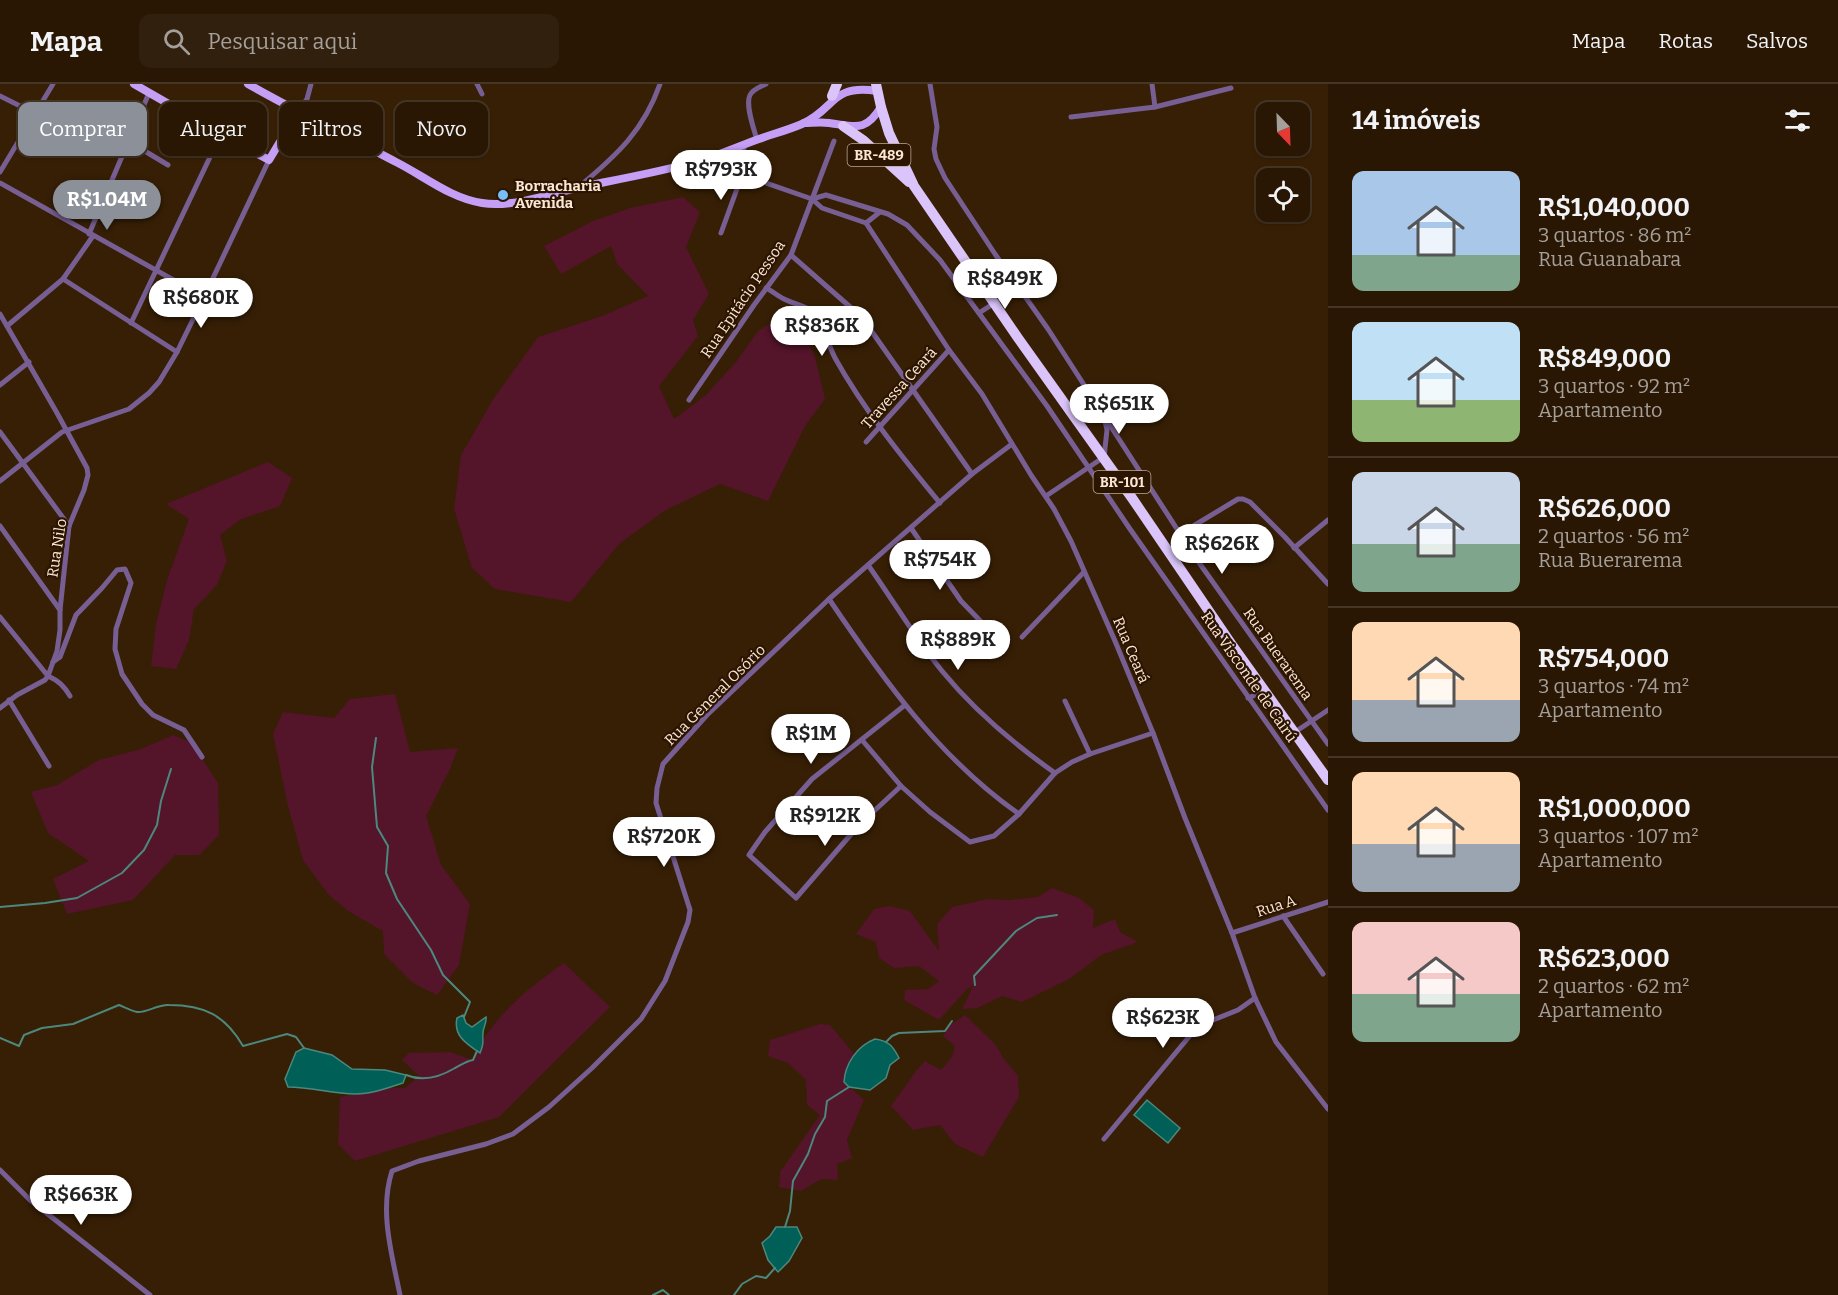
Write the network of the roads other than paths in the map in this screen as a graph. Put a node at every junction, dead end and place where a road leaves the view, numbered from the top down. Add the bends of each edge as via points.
1 (53, 84) edge
2 (134, 84) edge
3 (248, 84) edge
4 (311, 84) edge
5 (477, 84) edge
6 (660, 84) edge
7 (766, 84) edge
8 (837, 84) edge
9 (930, 84) edge
10 (1152, 84) edge
11 (876, 87) edge
12 (1231, 88) dead end
13 (149, 93) junction
14 (482, 94) dead end
15 (0, 96) edge
16 (832, 96) junction
17 (42, 102) edge
18 (145, 102) edge
19 (165, 102) edge
20 (280, 102) edge
21 (305, 102) edge
22 (18, 105) edge
23 (825, 107) junction
24 (880, 107) junction
25 (1155, 107) junction
26 (1071, 117) dead end
27 (804, 123) junction
28 (829, 123) junction
29 (843, 126) junction
30 (757, 140) junction
31 (834, 141) dead end
32 (18, 142) edge
33 (279, 143) edge
34 (744, 145) junction
35 (147, 152) edge
36 (383, 155) edge
37 (118, 156) edge
38 (211, 156) edge
39 (262, 156) edge
40 (122, 158) joint
41 (269, 160) junction
42 (701, 160) junction
43 (168, 165) dead end
44 (0, 172) edge
45 (742, 175) junction
46 (0, 183) edge
47 (914, 186) junction
48 (578, 188) junction
49 (812, 199) junction
50 (880, 212) junction
51 (866, 224) junction
52 (721, 233) dead end
53 (91, 235) junction
54 (791, 255) junction
55 (157, 272) junction
56 (63, 279) junction
57 (1019, 287) junction
58 (766, 288) junction
59 (204, 297) junction
60 (994, 303) junction
61 (979, 313) junction
62 (0, 314) edge
63 (131, 323) junction
64 (7, 326) junction
65 (949, 350) junction
66 (177, 352) junction
67 (29, 362) junction
68 (0, 385) edge
69 (913, 390) junction
70 (689, 400) dead end
71 (1070, 410) junction
72 (1103, 415) junction
73 (879, 427) junction
74 (67, 430) junction
75 (0, 432) edge
76 (866, 442) dead end
77 (1012, 444) junction
78 (1104, 457) junction
79 (23, 464) junction
80 (1090, 467) junction
81 (972, 474) junction
82 (0, 482) edge
83 (1046, 496) junction
84 (940, 503) junction
85 (1328, 520) edge
86 (0, 526) edge
87 (69, 526) junction
88 (911, 528) junction
89 (1180, 534) junction
90 (1294, 548) junction
91 (868, 565) junction
92 (1084, 572) junction
93 (1328, 584) edge
94 (830, 599) junction
95 (60, 610) junction
96 (0, 617) edge
97 (992, 633) dead end
98 (1022, 637) dead end
99 (53, 662) junction
100 (48, 676) junction
101 (1265, 691) junction
102 (70, 696) dead end
103 (1248, 698) junction
104 (9, 700) junction
105 (1065, 701) dead end
106 (905, 705) junction
107 (0, 708) edge
108 (1328, 710) edge
109 (1312, 721) junction
110 (1295, 732) junction
111 (1153, 733) junction
112 (862, 740) junction
113 (1328, 744) edge
114 (1090, 754) junction
115 (202, 758) dead end
116 (49, 766) dead end
117 (1055, 773) junction
118 (1328, 780) edge
119 (901, 786) junction
120 (1328, 810) edge
121 (1019, 814) junction
122 (1328, 902) edge
123 (1283, 916) junction
124 (1232, 933) junction
125 (1323, 974) dead end
126 (1255, 998) junction
127 (1328, 1109) edge
128 (1104, 1139) dead end
129 (0, 1170) edge
130 (150, 1295) edge
131 (400, 1295) edge

1 - 17 street
2 - 13 main road
3 - 20 main road, BR-489
4 - 21 street
5 - 14 street
6 - 48 street via 636,132
7 - 30 street via 748,97
8 - 16 highway, BR-489
9 - 57 street, Rua Buerarema via 937,127 934,148 941,170
10 - 25 street
11 - 16 main road via 847,86
11 - 24 highway, BR-101
12 - 25 street
13 - 18 street
13 - 19 main road
15 - 22 street
16 - 23 main road, BR-489
23 - 27 main road, BR-489
23 - 28 main road
24 - 29 main road, BR-489 via 865,125
24 - 47 highway, BR-101
25 - 26 street
27 - 28 main road, BR-489
27 - 30 main road, BR-489
28 - 29 main road, BR-489
29 - 47 highway, BR-489
30 - 34 main road, BR-489
31 - 49 street, Rua Epitácio Pessoa
32 - 44 street
33 - 41 main road
34 - 42 main road, BR-489
34 - 45 street
35 - 43 street
36 - 48 main road, BR-489 via 471,201 509,202
37 - 40 street
38 - 55 street
39 - 41 main road
40 - 53 street
41 - 59 street
42 - 45 street
42 - 48 main road, BR-489
45 - 49 street
45 - 52 street
46 - 53 street
47 - 60 highway, BR-101
49 - 50 street via 826,195
49 - 51 street via 822,208
49 - 54 street, Rua Epitácio Pessoa
50 - 51 street
50 - 61 street via 896,218 917,235
51 - 65 street, Rua Ceará
53 - 55 street
53 - 56 street
54 - 58 street, Rua Epitácio Pessoa
54 - 69 street via 857,313
55 - 59 street
55 - 63 street
56 - 63 street
56 - 64 street
57 - 60 street
57 - 72 street, Rua Buerarema
58 - 70 street, Rua Epitácio Pessoa
58 - 73 street via 816,316 836,359
59 - 66 street
60 - 61 street
60 - 71 highway, BR-101
61 - 80 street, Rua Visconde de Cairú
62 - 64 street, Rua Nilo
63 - 66 street
64 - 67 street, Rua Nilo
65 - 69 street, Travessa Ceará
65 - 77 street, Rua Ceará
66 - 74 street via 159,382 139,402 118,414
67 - 68 street
67 - 74 street, Rua Nilo
69 - 73 street, Travessa Ceará
69 - 81 street
71 - 72 street
71 - 78 highway, BR-101
72 - 78 street via 1107,430
72 - 89 street, Rua Buerarema
73 - 76 street, Travessa Ceará
73 - 84 street
74 - 79 street
74 - 87 street, Rua Nilo via 88,475
75 - 79 street
77 - 81 street, Rua General Osório
77 - 83 street, Rua Ceará
78 - 80 street
78 - 101 highway, BR-101
79 - 82 street
79 - 87 street
80 - 83 street
80 - 103 street, Rua Visconde de Cairú
81 - 84 street, Rua General Osório
83 - 92 street, Rua Ceará
84 - 88 street, Rua General Osório
85 - 90 street
86 - 95 street
87 - 95 street, Rua Nilo
88 - 91 street, Rua General Osório
88 - 97 street via 961,602
89 - 90 street via 1243,499
89 - 109 street, Rua Buerarema
90 - 93 street
91 - 94 street, Rua General Osório
91 - 117 street via 960,692 1016,744
92 - 98 street
92 - 111 street, Rua Ceará
94 - 106 street
94 - 131 street, Rua General Osório via 707,715 663,764 656,803 690,910 665,981 641,1019 556,1100 513,1134 392,1171 387,1186 387,1220
95 - 99 street, Rua Nilo
96 - 100 street
99 - 100 street, Rua Nilo
99 - 115 street via 60,657 76,615 117,570 125,569 131,583 116,629 115,649 122,674 142,705 184,730
100 - 102 street via 64,686
100 - 104 street
101 - 103 street
101 - 110 highway, BR-101
103 - 120 street, Rua Visconde de Cairú
104 - 107 street
104 - 116 street
105 - 114 street
106 - 112 street
106 - 121 street via 976,781
108 - 109 street
109 - 110 street
109 - 113 street, Rua Buerarema
110 - 118 highway, BR-101
111 - 114 street
111 - 124 street, Rua Ceará
112 - 119 street
112 - 119 street via 812,779 749,855 796,898 859,825
114 - 117 street
117 - 121 street
119 - 121 street via 970,842 994,836
122 - 123 street, Rua A
123 - 124 street, Rua A
123 - 125 street
124 - 126 street, Rua Ceará
126 - 127 street, Rua Ceará via 1276,1042
126 - 128 street via 1238,1010 1198,1026
129 - 130 street via 30,1200

